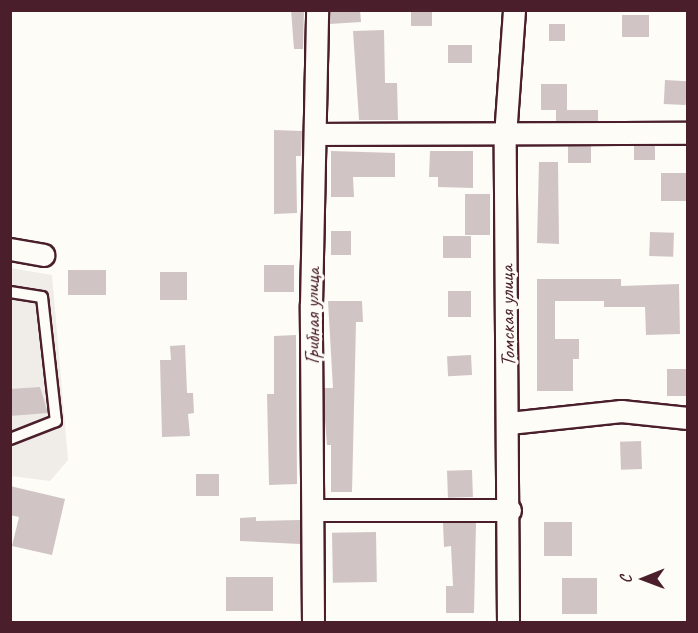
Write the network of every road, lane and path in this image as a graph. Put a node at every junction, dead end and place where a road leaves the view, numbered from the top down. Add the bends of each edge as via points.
1 (317, 10) edge
2 (514, 10) edge
3 (687, 133) edge
4 (315, 134) junction
5 (505, 136) junction
6 (10, 249) edge
7 (43, 255) dead end
8 (10, 292) edge
9 (687, 418) edge
10 (509, 423) junction
11 (10, 439) edge
12 (313, 510) junction
13 (510, 510) junction
14 (313, 622) edge
15 (508, 622) edge

1 - 4 street, Грибная улица
2 - 5 street, Томская улица
3 - 5 street
4 - 5 street
4 - 12 street, Грибная улица via 311,304
5 - 10 street, Томская улица
6 - 7 street
8 - 11 lane via 42,297 56,421
9 - 10 street via 621,411
10 - 13 street, Томская улица
12 - 13 street
12 - 14 street, Грибная улица
13 - 15 street, Томская улица

